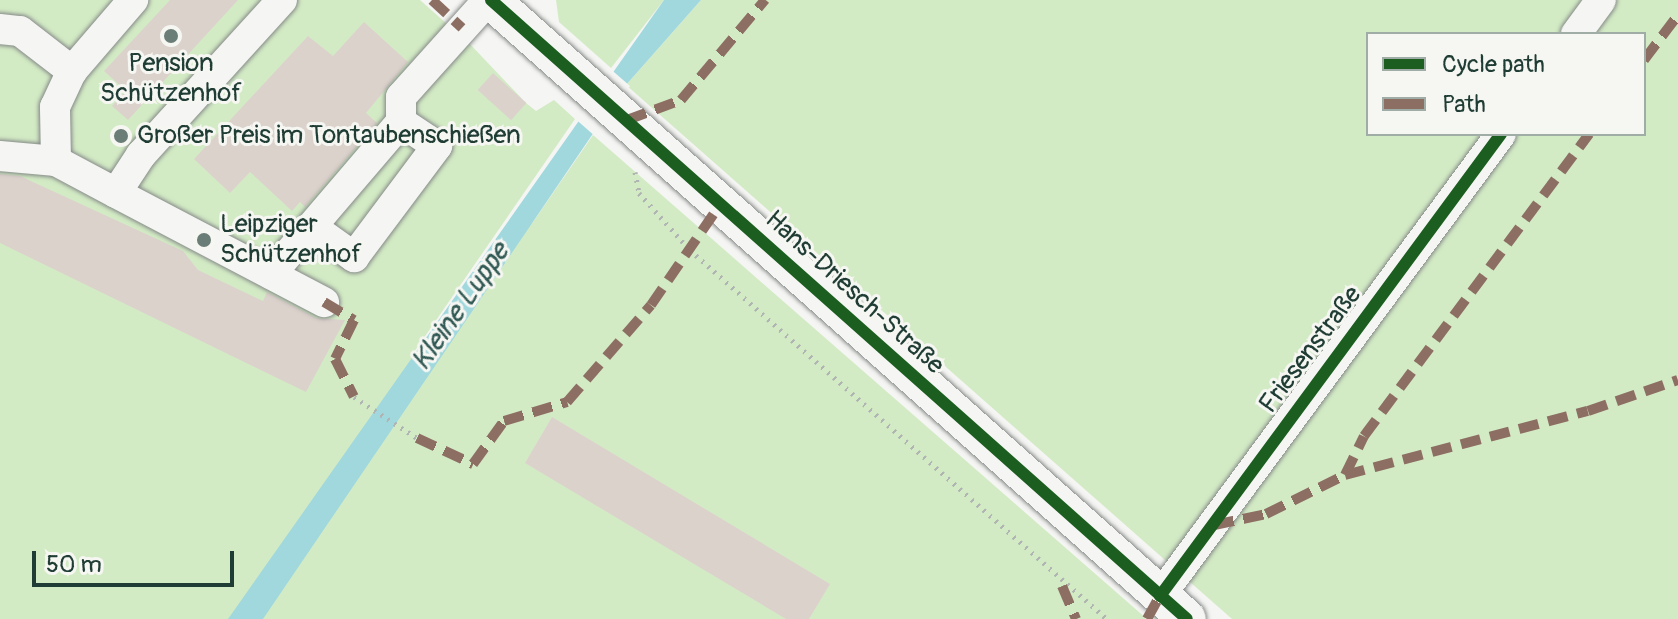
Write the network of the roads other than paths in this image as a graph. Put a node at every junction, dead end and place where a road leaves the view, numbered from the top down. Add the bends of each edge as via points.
1 (133, 0) edge
2 (282, 0) edge
3 (490, 0) edge
4 (1601, 0) edge
5 (0, 29) edge
6 (1577, 32) edge
7 (72, 71) junction
8 (401, 122) junction
9 (1500, 136) edge
10 (0, 156) edge
11 (56, 161) junction
12 (116, 193) junction
13 (312, 227) junction
14 (271, 274) junction
15 (324, 302) dead end
16 (1174, 607) edge

1 - 7 street
2 - 12 street via 141,155
3 - 8 street via 401,97
3 - 16 main road, Hans-Driesch-Straße
4 - 6 street
5 - 7 street via 20,31
7 - 11 street via 55,107
8 - 13 street
8 - 13 street via 437,146 354,257
9 - 16 street, Friesenstraße
10 - 11 street
11 - 12 street
12 - 14 street
13 - 14 street
14 - 15 street

